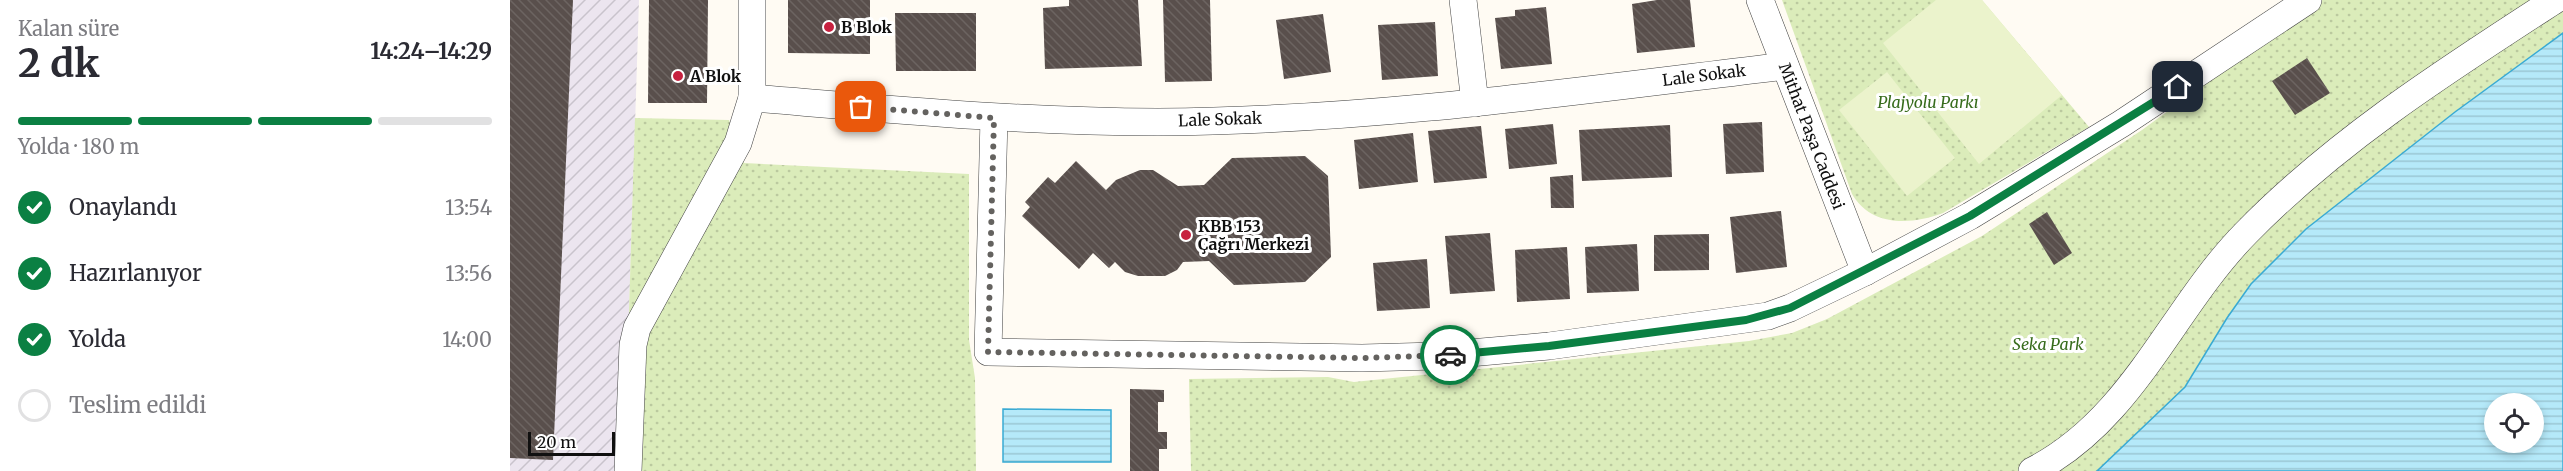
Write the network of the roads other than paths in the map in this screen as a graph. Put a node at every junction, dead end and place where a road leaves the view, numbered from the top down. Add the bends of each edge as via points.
1 (752, 0) edge
2 (1463, 0) edge
3 (1760, 0) edge
4 (2308, 0) edge
5 (2555, 0) edge
6 (1785, 66) junction
7 (752, 98) junction
8 (1475, 103) junction
9 (994, 118) junction
10 (1865, 272) junction
11 (628, 471) edge
12 (2032, 471) edge

1 - 7 street
2 - 8 street
3 - 6 street, Mithat Paşa Caddesi
4 - 10 street via 2121,124 1970,216
5 - 12 street via 2346,144 2278,203 2220,262 2125,394 2068,449
6 - 8 street, Lale Sokak
6 - 10 street, Mithat Paşa Caddesi
7 - 9 street, Lale Sokak
7 - 11 street via 738,143 637,328
8 - 9 street, Lale Sokak via 1348,115 1158,122
9 - 10 street via 988,352 1362,358 1515,349 1768,316

